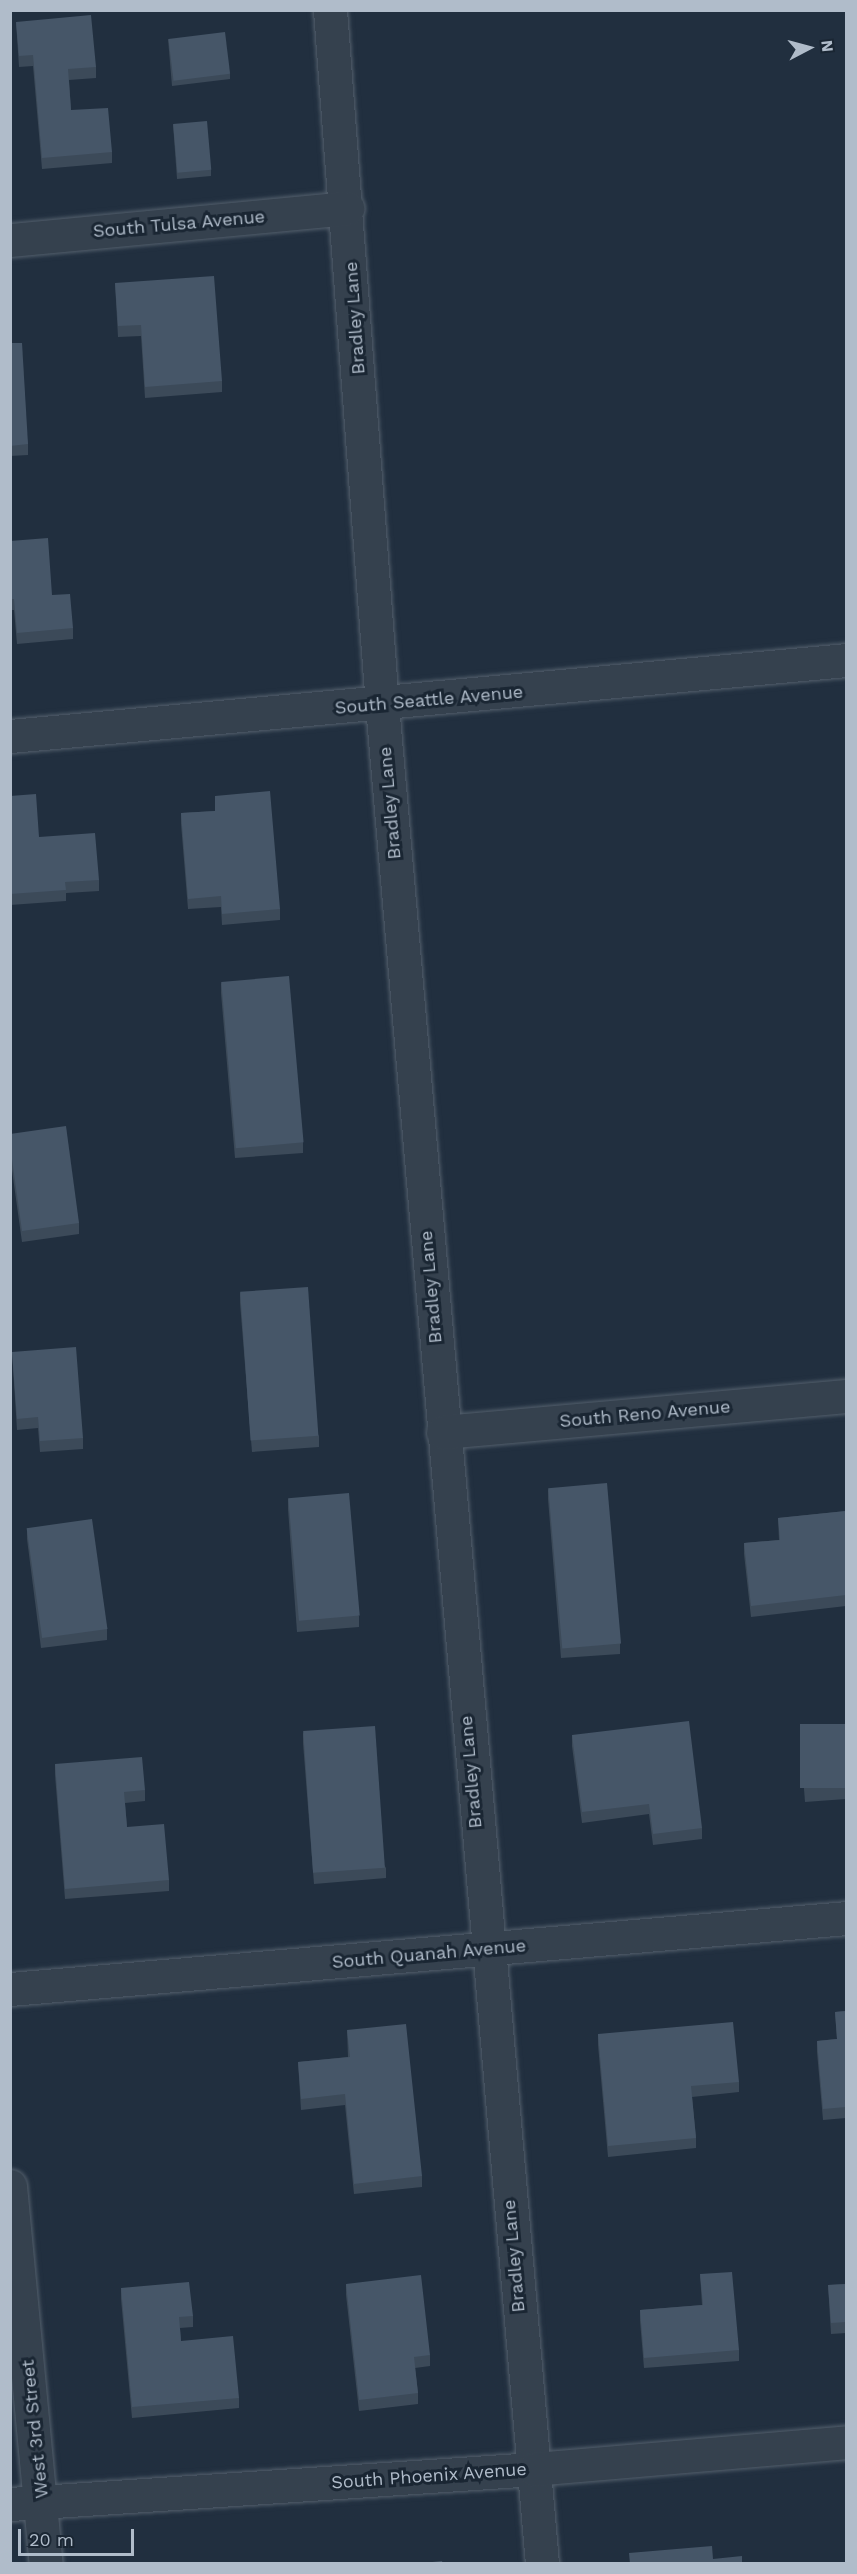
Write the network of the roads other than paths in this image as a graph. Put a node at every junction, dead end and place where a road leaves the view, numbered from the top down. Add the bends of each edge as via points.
1 (330, 10) edge
2 (347, 208) junction
3 (10, 240) edge
4 (846, 660) edge
5 (382, 705) junction
6 (10, 736) edge
7 (846, 1396) edge
8 (443, 1432) junction
9 (846, 1918) edge
10 (486, 1949) junction
11 (10, 1989) edge
12 (10, 2186) edge
13 (846, 2442) edge
14 (534, 2469) junction
15 (26, 2502) edge
16 (46, 2564) edge
17 (542, 2564) edge

1 - 2 street, Bradley Lane
2 - 3 street, South Tulsa Avenue
2 - 5 street, Bradley Lane
4 - 5 street, South Seattle Avenue
5 - 6 street, South Seattle Avenue
5 - 8 street, Bradley Lane
7 - 8 street, South Reno Avenue
8 - 10 street, Bradley Lane
9 - 10 street, South Quanah Avenue
10 - 11 street, South Quanah Avenue
10 - 14 street, Bradley Lane
12 - 15 street, West 3rd Street
13 - 14 street, South Phoenix Avenue
14 - 15 street, South Phoenix Avenue
14 - 17 street, Bradley Lane
15 - 16 street, West 3rd Street

